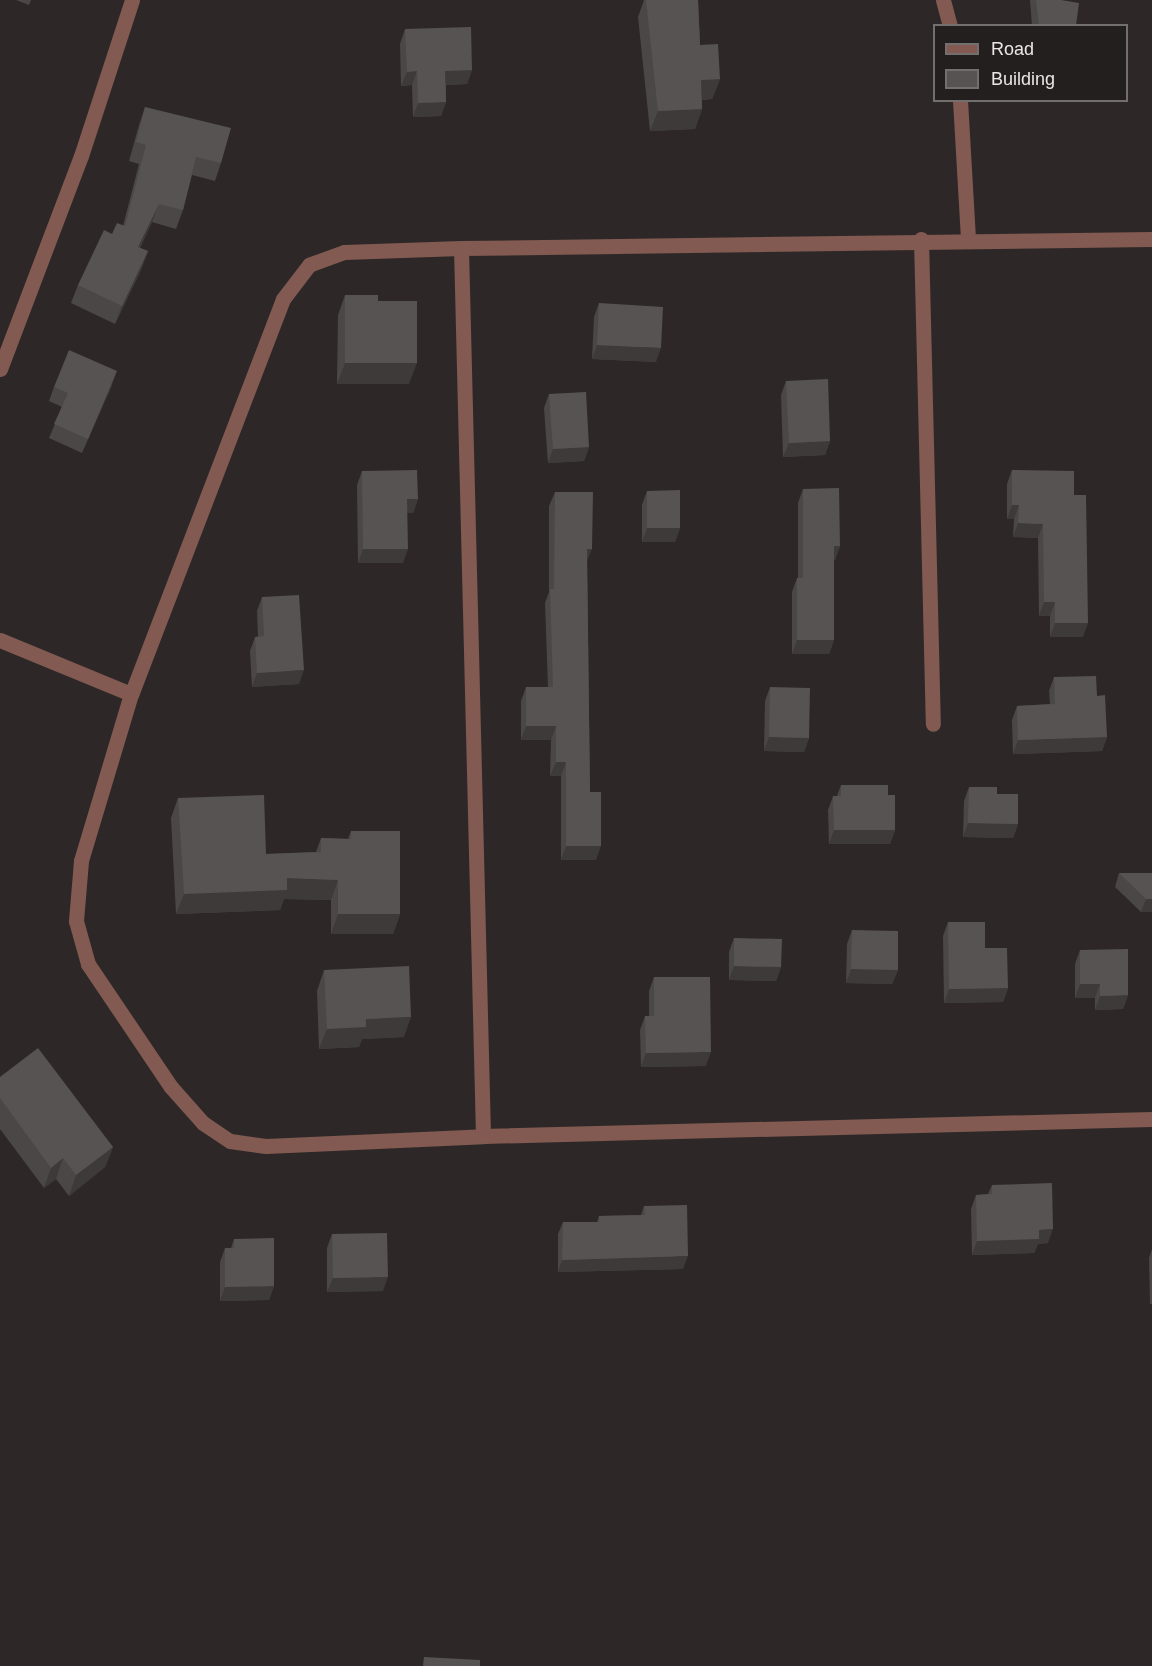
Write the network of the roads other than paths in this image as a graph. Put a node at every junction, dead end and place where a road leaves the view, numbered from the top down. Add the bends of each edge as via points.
1 (132, 0) edge
2 (943, 0) edge
3 (949, 24) edge
4 (960, 102) edge
5 (921, 239) junction
6 (968, 239) junction
7 (1152, 239) edge
8 (461, 248) junction
9 (0, 369) edge
10 (0, 640) edge
11 (131, 694) junction
12 (933, 723) dead end
13 (1152, 1119) edge
14 (483, 1136) junction

1 - 9 street via 81,156
2 - 3 street
4 - 6 street
5 - 6 street
5 - 8 street
5 - 12 street
6 - 7 street
8 - 11 street via 344,252 309,265 283,299
8 - 14 street
10 - 11 street
11 - 14 street via 81,861 76,921 88,964 171,1087 203,1123 230,1141 266,1146
13 - 14 street

